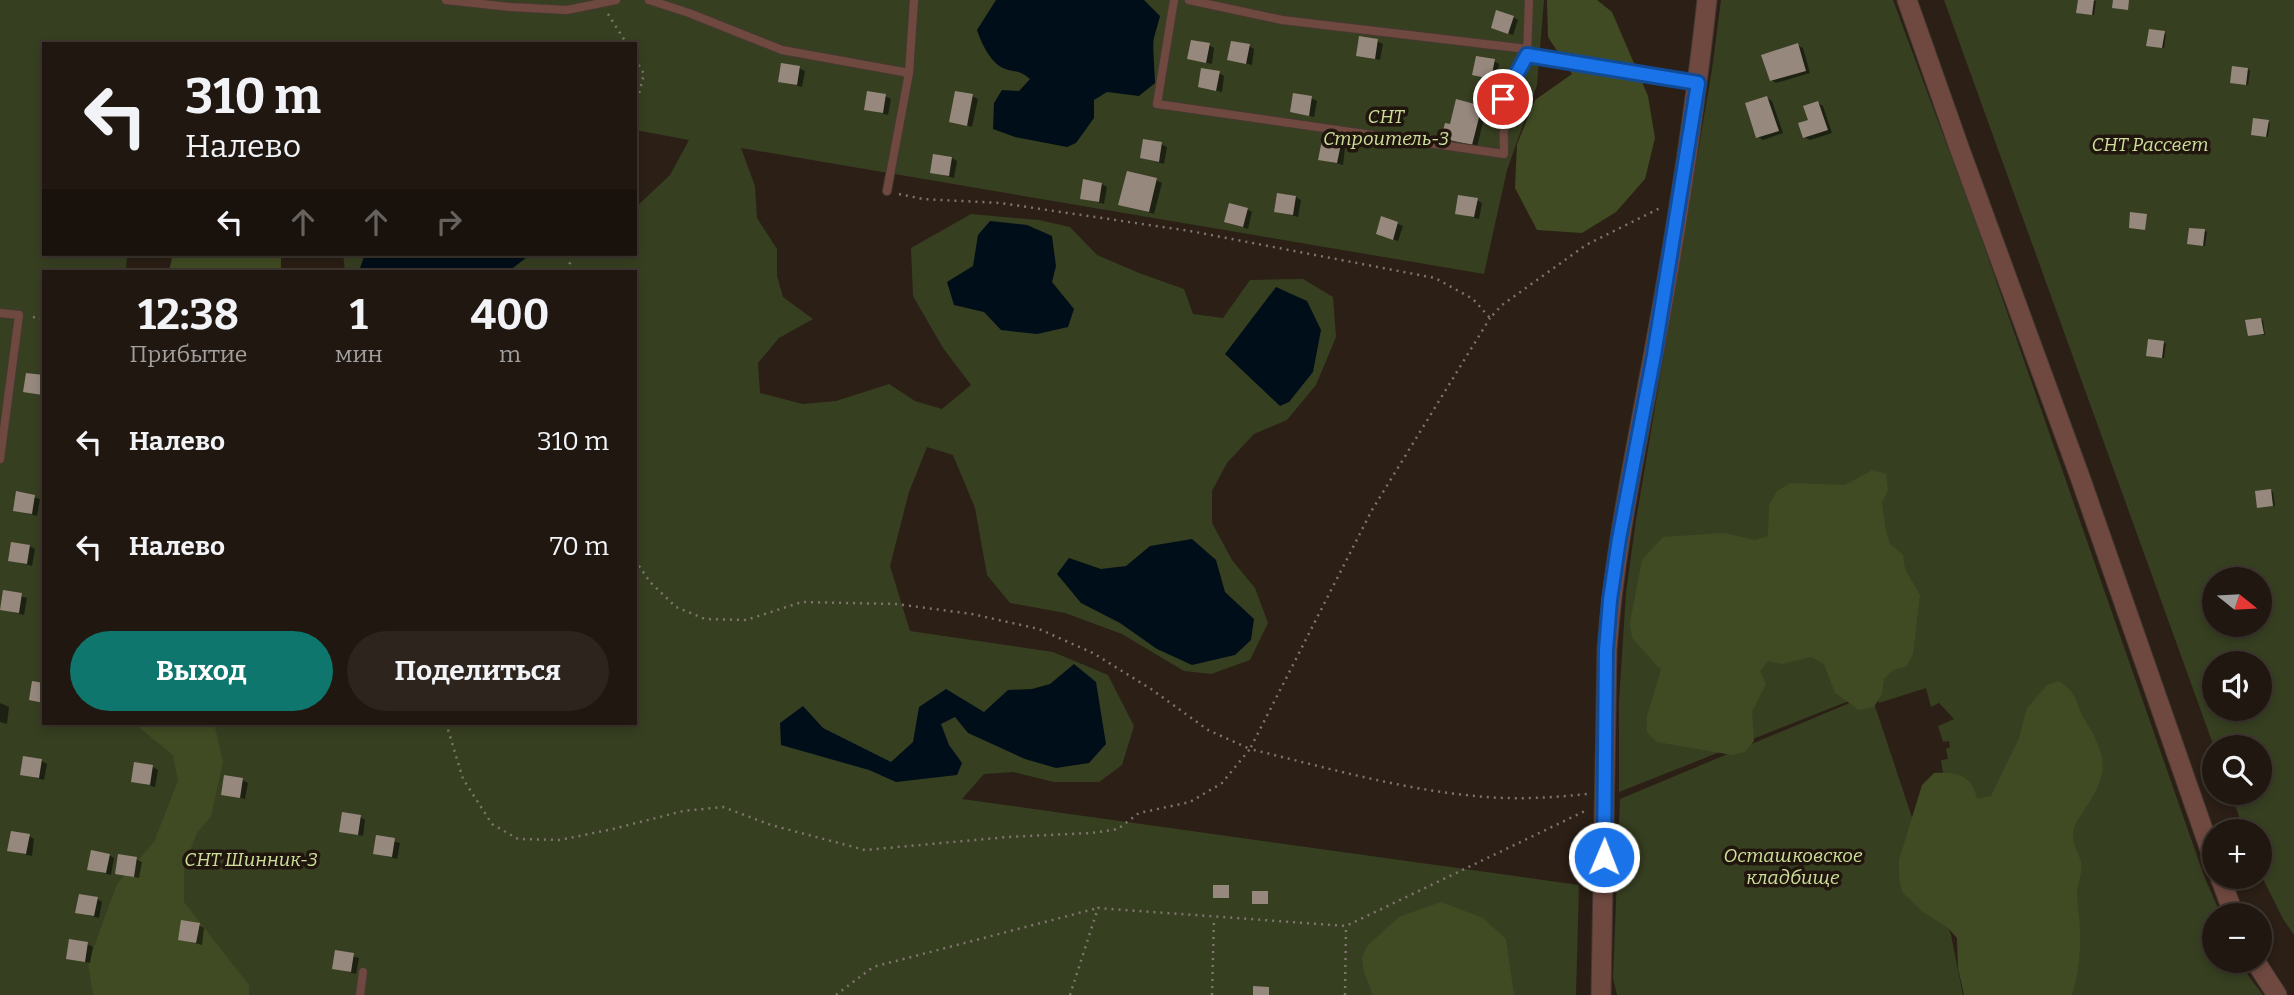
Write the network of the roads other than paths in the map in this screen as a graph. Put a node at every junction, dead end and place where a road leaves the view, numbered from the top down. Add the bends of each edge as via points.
1 (446, 0) edge
2 (616, 0) edge
3 (649, 0) edge
4 (915, 0) edge
5 (1174, 0) edge
6 (1189, 0) edge
7 (1529, 0) edge
8 (1707, 0) edge
9 (1907, 0) edge
10 (1527, 52) junction
11 (909, 74) junction
12 (1698, 83) junction
13 (887, 191) road end
14 (0, 313) edge
15 (0, 459) edge
16 (2202, 826) edge
17 (363, 972) dead end
18 (2263, 973) edge
19 (360, 995) edge
20 (1601, 995) edge
21 (2277, 995) edge

1 - 2 lane via 567,10
3 - 11 lane via 782,50
4 - 11 lane
5 - 10 lane via 1157,104 1504,154 1503,99
6 - 10 lane via 1282,20
7 - 10 lane
8 - 12 street
9 - 16 street
10 - 12 lane
11 - 13 lane
12 - 20 street via 1610,600
14 - 15 lane via 19,315
17 - 19 lane
18 - 21 street

